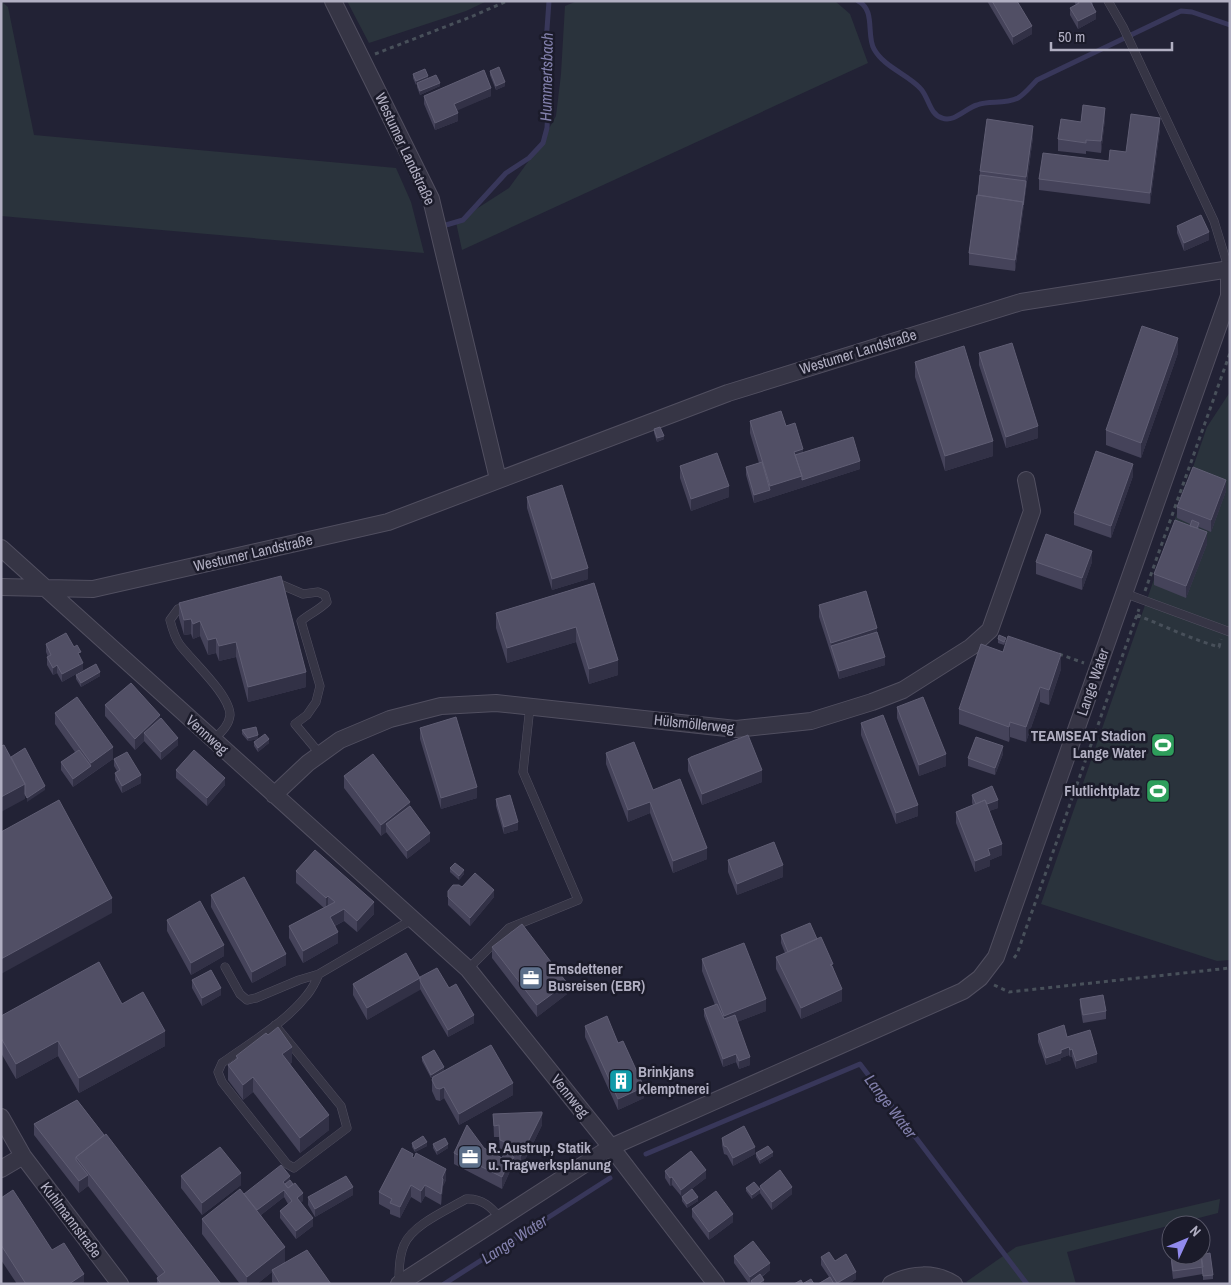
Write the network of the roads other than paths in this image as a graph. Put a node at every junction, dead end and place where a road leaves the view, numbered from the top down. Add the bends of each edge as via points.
1 (333, 1) edge
2 (1108, 1) edge
3 (1230, 270) edge
4 (498, 479) junction
5 (1026, 480) dead end
6 (1, 548) edge
7 (1, 587) edge
8 (46, 589) junction
9 (265, 589) edge
10 (1124, 593) junction
11 (196, 606) edge
12 (1227, 631) edge
13 (530, 706) junction
14 (212, 740) junction
15 (320, 754) junction
16 (274, 796) junction
17 (413, 920) junction
18 (225, 967) dead end
19 (468, 969) junction
20 (319, 974) junction
21 (275, 1025) junction
22 (1, 1117) edge
23 (611, 1147) junction
24 (22, 1156) junction
25 (1, 1169) edge
26 (500, 1218) junction
27 (120, 1284) edge
28 (399, 1284) edge
29 (716, 1284) edge
30 (892, 1284) edge
31 (954, 1284) edge

1 - 4 street, Westumer Landstraße via 431,198
2 - 3 lane via 1214,221
3 - 4 street, Westumer Landstraße via 1021,302 728,393
3 - 10 street, Lange Water via 1229,296
4 - 8 street, Westumer Landstraße via 388,522 93,589
5 - 13 street, Hülsmöllerweg via 1032,510 990,630 970,647 903,690 811,720 736,729
6 - 8 street, Vennweg
7 - 8 street, Westumer Landstraße
8 - 14 street, Vennweg
9 - 15 lane via 282,585 303,594 318,592 325,595 328,602 301,620 320,686 316,702 295,724
10 - 12 lane
10 - 23 street, Lange Water via 996,957 980,978 963,990
11 - 14 lane via 178,609 170,620 179,644 227,703 230,715 226,726
13 - 15 street, Hülsmöllerweg via 496,702 441,706 390,719 340,740
13 - 19 lane via 524,772 578,900 509,928
14 - 16 street, Vennweg
15 - 16 street, Hülsmöllerweg
16 - 17 street, Vennweg
17 - 19 street, Vennweg
17 - 20 lane
18 - 20 lane via 247,1000
19 - 23 street, Vennweg
20 - 21 lane via 308,994
21 - 21 lane via 222,1063 218,1072 222,1082 294,1168 347,1128 340,1106
22 - 24 street, Kuhlmannstraße
23 - 26 street, Lange Water
23 - 29 street, Vennweg
24 - 25 street
24 - 27 street, Kuhlmannstraße
26 - 28 street, Lange Water
26 - 28 lane via 479,1200 466,1199 427,1222 405,1243
30 - 31 street via 900,1279 923,1275 944,1278

